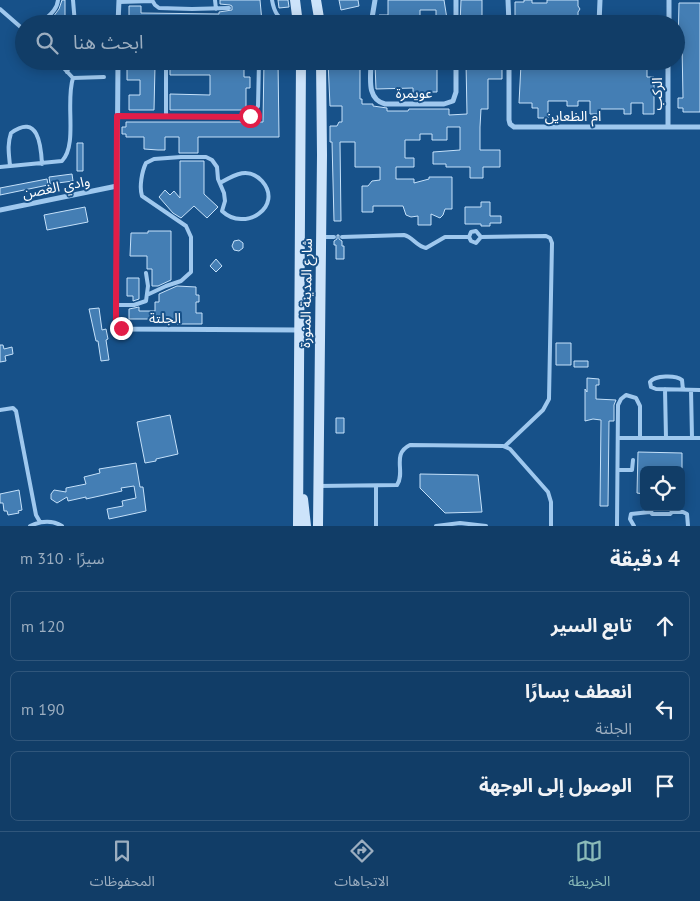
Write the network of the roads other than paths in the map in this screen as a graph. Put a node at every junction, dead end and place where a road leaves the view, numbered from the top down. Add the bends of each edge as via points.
1 (58, 0) edge
2 (73, 0) edge
3 (215, 0) edge
4 (272, 0) edge
5 (295, 0) edge
6 (316, 0) edge
7 (375, 0) edge
8 (456, 0) edge
9 (508, 0) edge
10 (600, 0) edge
11 (669, 0) edge
12 (119, 1) edge
13 (152, 1) edge
14 (229, 8) dead end
15 (0, 9) edge
16 (216, 9) junction
17 (50, 15) edge
18 (74, 15) edge
19 (118, 15) edge
20 (277, 15) edge
21 (297, 15) edge
22 (318, 15) edge
23 (372, 15) edge
24 (456, 15) edge
25 (509, 15) edge
26 (600, 15) edge
27 (668, 15) edge
28 (15, 22) edge
29 (116, 70) edge
30 (166, 70) edge
31 (259, 70) edge
32 (301, 70) edge
33 (321, 70) edge
34 (371, 70) edge
35 (456, 70) edge
36 (509, 70) edge
37 (668, 70) edge
38 (67, 72) edge
39 (104, 77) dead end
40 (74, 78) junction
41 (166, 115) junction
42 (117, 116) junction
43 (668, 127) junction
44 (700, 127) edge
45 (42, 164) junction
46 (10, 166) junction
47 (0, 167) edge
48 (220, 183) junction
49 (117, 186) junction
50 (0, 210) edge
51 (334, 237) dead end
52 (342, 237) dead end
53 (469, 237) junction
54 (481, 237) junction
55 (321, 238) junction
56 (146, 273) dead end
57 (148, 294) junction
58 (116, 305) junction
59 (299, 330) junction
60 (665, 390) junction
61 (683, 390) junction
62 (691, 390) junction
63 (700, 390) edge
64 (0, 410) edge
65 (618, 438) junction
66 (640, 438) junction
67 (666, 438) junction
68 (692, 438) junction
69 (700, 438) edge
70 (505, 446) junction
71 (633, 460) dead end
72 (618, 470) junction
73 (298, 481) junction
74 (318, 486) junction
75 (376, 486) junction
76 (645, 511) edge
77 (650, 511) edge
78 (672, 511) edge
79 (678, 511) edge
80 (40, 522) junction
81 (30, 526) edge
82 (62, 526) edge
83 (298, 526) edge
84 (306, 526) edge
85 (318, 526) edge
86 (376, 526) edge
87 (436, 526) edge
88 (486, 526) edge
89 (551, 526) edge
90 (617, 526) edge
91 (634, 526) edge
92 (688, 526) edge

1 - 17 lane
2 - 18 lane
3 - 16 lane
4 - 20 lane
5 - 21 street
6 - 22 street
7 - 23 street
8 - 24 street
9 - 25 street
10 - 26 street
11 - 27 street
12 - 13 lane
12 - 19 street
13 - 16 lane via 159,8
14 - 16 lane
15 - 28 lane
29 - 42 street, الجلتة
30 - 41 lane
31 - 41 lane via 258,106 250,116
32 - 59 street, شارع المدينة المنورة
33 - 55 street, شارع المدينة المنورة
34 - 35 street, عويمرة via 372,94 385,104 444,104 453,101
36 - 43 street, ام الظعاين via 509,120 514,127
37 - 43 street, الركب
38 - 40 lane
39 - 40 lane
40 - 45 lane via 70,88 67,156 62,161
41 - 42 lane
42 - 49 street, الجلتة
43 - 44 street, ام الظعاين
45 - 46 lane
45 - 46 lane via 41,142 37,134 26,127 12,134 8,146
46 - 47 lane
48 - 48 lane via 225,198 222,211 228,216 245,220 252,218 263,210 269,197 267,187 253,174 239,173
48 - 57 lane via 215,162 206,157 154,159 146,163 142,196 186,226 191,237 192,265 191,272 182,281
49 - 50 street, وادي الغصن
49 - 58 street, الجلتة
51 - 55 lane
52 - 53 lane via 404,235 426,248 445,237
53 - 54 lane via 471,232 476,232
53 - 54 lane via 476,243
54 - 70 lane via 546,236 552,243 550,395 543,410
55 - 74 street, شارع المدينة المنورة
56 - 57 lane
57 - 58 lane via 142,304
58 - 59 street, الجلتة via 116,323 124,330
59 - 73 street, شارع المدينة المنورة
60 - 61 lane
60 - 61 lane via 653,389 651,380 656,377 679,378
60 - 67 lane
61 - 62 lane
62 - 63 lane
62 - 68 lane
64 - 80 lane via 13,408 16,411
65 - 66 lane
65 - 66 lane via 618,405 623,397 630,395 640,403
65 - 72 lane
66 - 67 lane
67 - 68 lane
68 - 69 lane
70 - 75 lane via 410,445 404,448 400,457 399,483
70 - 89 lane via 548,492
71 - 72 lane via 632,470
72 - 90 lane
73 - 83 street, شارع المدينة المنورة
73 - 84 street
74 - 75 lane
74 - 85 street, شارع المدينة المنورة
75 - 86 lane
76 - 91 lane via 631,514
77 - 78 lane via 652,514 670,514
79 - 92 lane via 686,514
80 - 81 lane
80 - 82 lane
87 - 88 lane via 460,523

